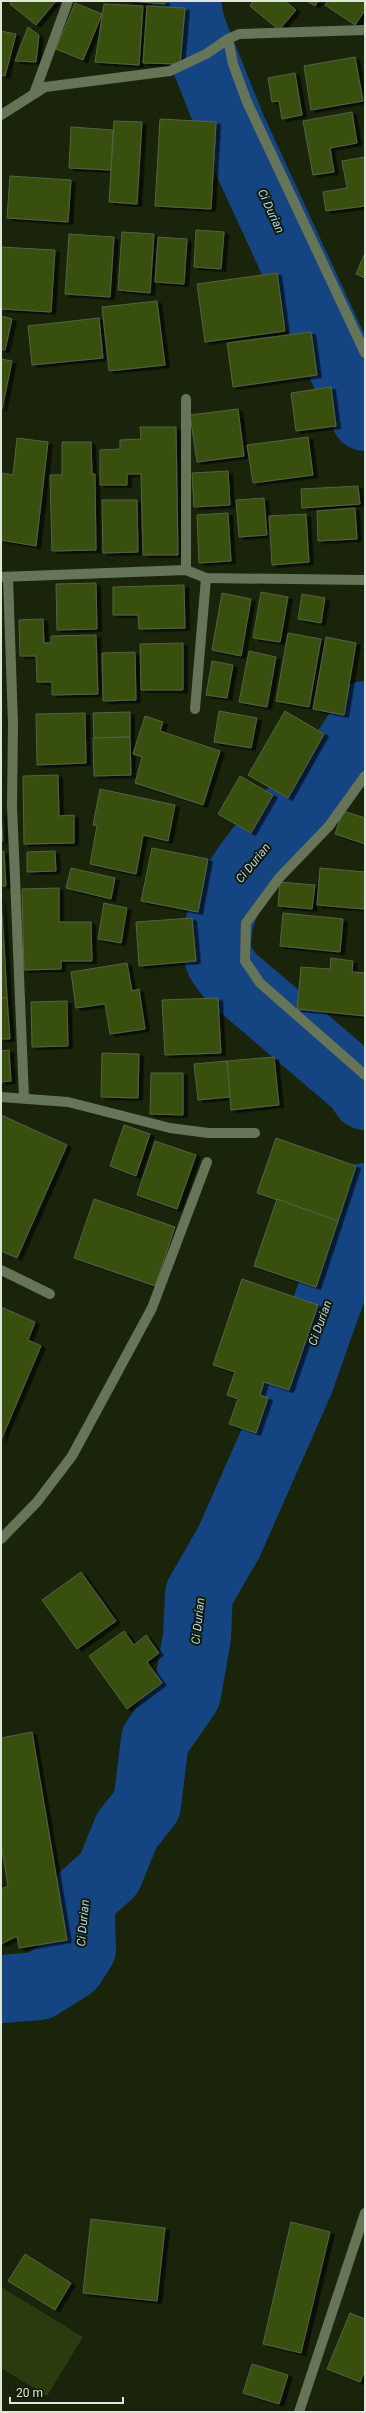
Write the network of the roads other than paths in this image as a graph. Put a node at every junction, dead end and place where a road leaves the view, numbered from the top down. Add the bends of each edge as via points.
1 (68, 1) edge
2 (365, 30) edge
3 (228, 39) junction
4 (34, 94) junction
5 (1, 115) edge
6 (365, 352) edge
7 (186, 399) dead end
8 (186, 570) junction
9 (5, 578) edge
10 (206, 578) junction
11 (365, 580) edge
12 (195, 709) dead end
13 (365, 776) edge
14 (365, 1075) edge
15 (1, 1097) edge
16 (24, 1097) junction
17 (255, 1133) dead end
18 (207, 1162) dead end
19 (1, 1270) edge
20 (50, 1294) dead end
21 (1, 1539) edge
22 (365, 2213) edge
23 (299, 2412) edge

1 - 4 street
2 - 3 street via 239,34
3 - 4 street via 206,54 170,71 45,87
3 - 6 street via 233,64 247,102
4 - 5 street
7 - 8 street
8 - 9 street
8 - 10 street
9 - 16 street via 13,724 12,805
10 - 11 street
10 - 12 street
13 - 14 street via 329,826 279,878 246,923 245,961 260,983
15 - 16 street
16 - 17 street via 68,1102 170,1128 208,1133
18 - 21 street via 152,1308 72,1456 37,1502
19 - 20 street
22 - 23 street

